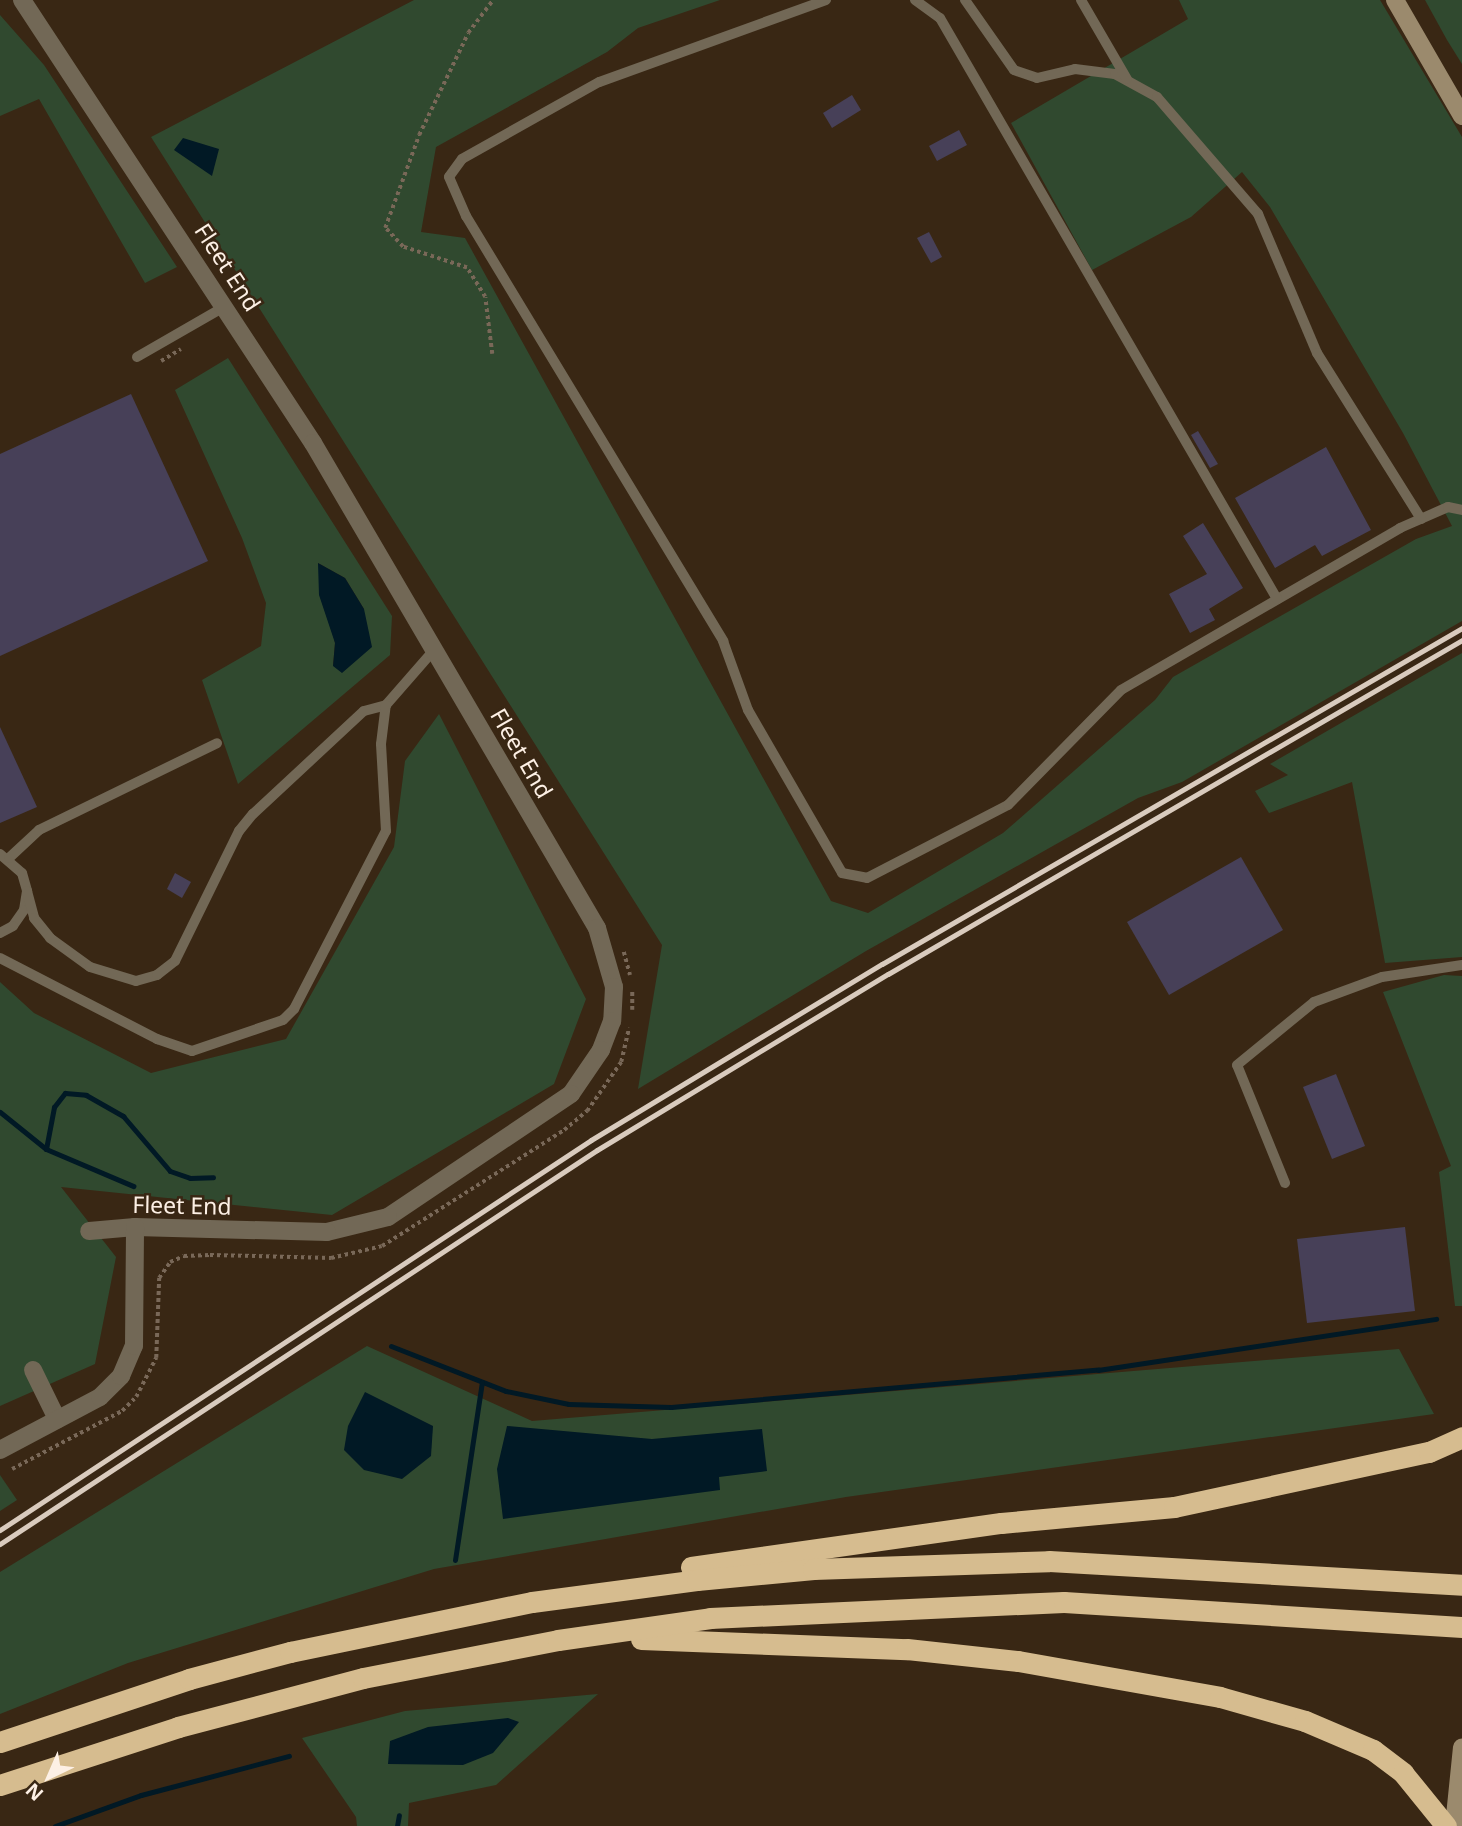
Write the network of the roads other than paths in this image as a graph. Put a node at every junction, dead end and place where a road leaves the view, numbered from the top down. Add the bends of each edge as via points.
1 (826, 0) edge
2 (915, 0) edge
3 (965, 0) edge
4 (1081, 0) edge
5 (1395, 0) edge
6 (25, 4) edge
7 (1129, 81) junction
8 (1462, 116) edge
9 (224, 307) junction
10 (137, 357) dead end
11 (1462, 510) edge
12 (1421, 519) junction
13 (1277, 600) junction
14 (434, 650) junction
15 (386, 705) junction
16 (218, 743) dead end
17 (5, 856) edge
18 (27, 891) junction
19 (0, 933) edge
20 (0, 958) edge
21 (1462, 965) edge
22 (1285, 1183) dead end
23 (135, 1227) junction
24 (89, 1231) dead end
25 (33, 1370) dead end
26 (57, 1419) junction
27 (1462, 1437) edge
28 (0, 1450) edge
29 (1462, 1585) edge
30 (533, 1602) junction
31 (1462, 1628) edge
32 (558, 1640) junction
33 (0, 1742) edge
34 (1462, 1747) edge
35 (0, 1785) edge
36 (1447, 1826) edge
37 (1454, 1826) edge

1 - 13 lane via 599,82 461,159 449,177 467,216 723,641 748,710 842,873 867,878 1008,805 1121,690
2 - 13 lane via 940,18
3 - 7 lane via 1014,70 1037,78 1075,69 1115,74
4 - 7 lane
5 - 8 main road
6 - 9 street, Fleet End
7 - 12 lane via 1157,97 1258,214 1317,353
9 - 10 lane
9 - 14 street, Fleet End via 313,443
11 - 12 lane via 1448,508
12 - 13 lane
14 - 15 lane
14 - 23 street, Fleet End via 597,928 614,987 612,1021 601,1050 571,1094 387,1217 327,1232
15 - 18 lane via 365,711 246,823 175,961 158,975 136,981 90,967 50,938 34,918
15 - 20 lane via 381,744 386,831 294,1009 283,1020 192,1051 157,1039
16 - 17 lane via 39,830
17 - 18 lane via 22,873
18 - 19 lane via 24,910 13,926
21 - 22 lane via 1382,977 1314,1002 1237,1065
23 - 24 street, Fleet End
23 - 26 street via 134,1346 128,1363 100,1397
25 - 26 street
26 - 28 street
27 - 30 highway via 1429,1452 1174,1507 1001,1523 588,1581
29 - 30 highway via 1134,1563 974,1562 813,1569
30 - 33 highway via 290,1652 189,1679
31 - 32 highway via 1064,1602 710,1618
32 - 35 highway via 271,1700
32 - 36 highway via 723,1639 907,1649 1018,1661 1220,1697 1305,1721 1373,1750 1403,1773
34 - 37 main road

